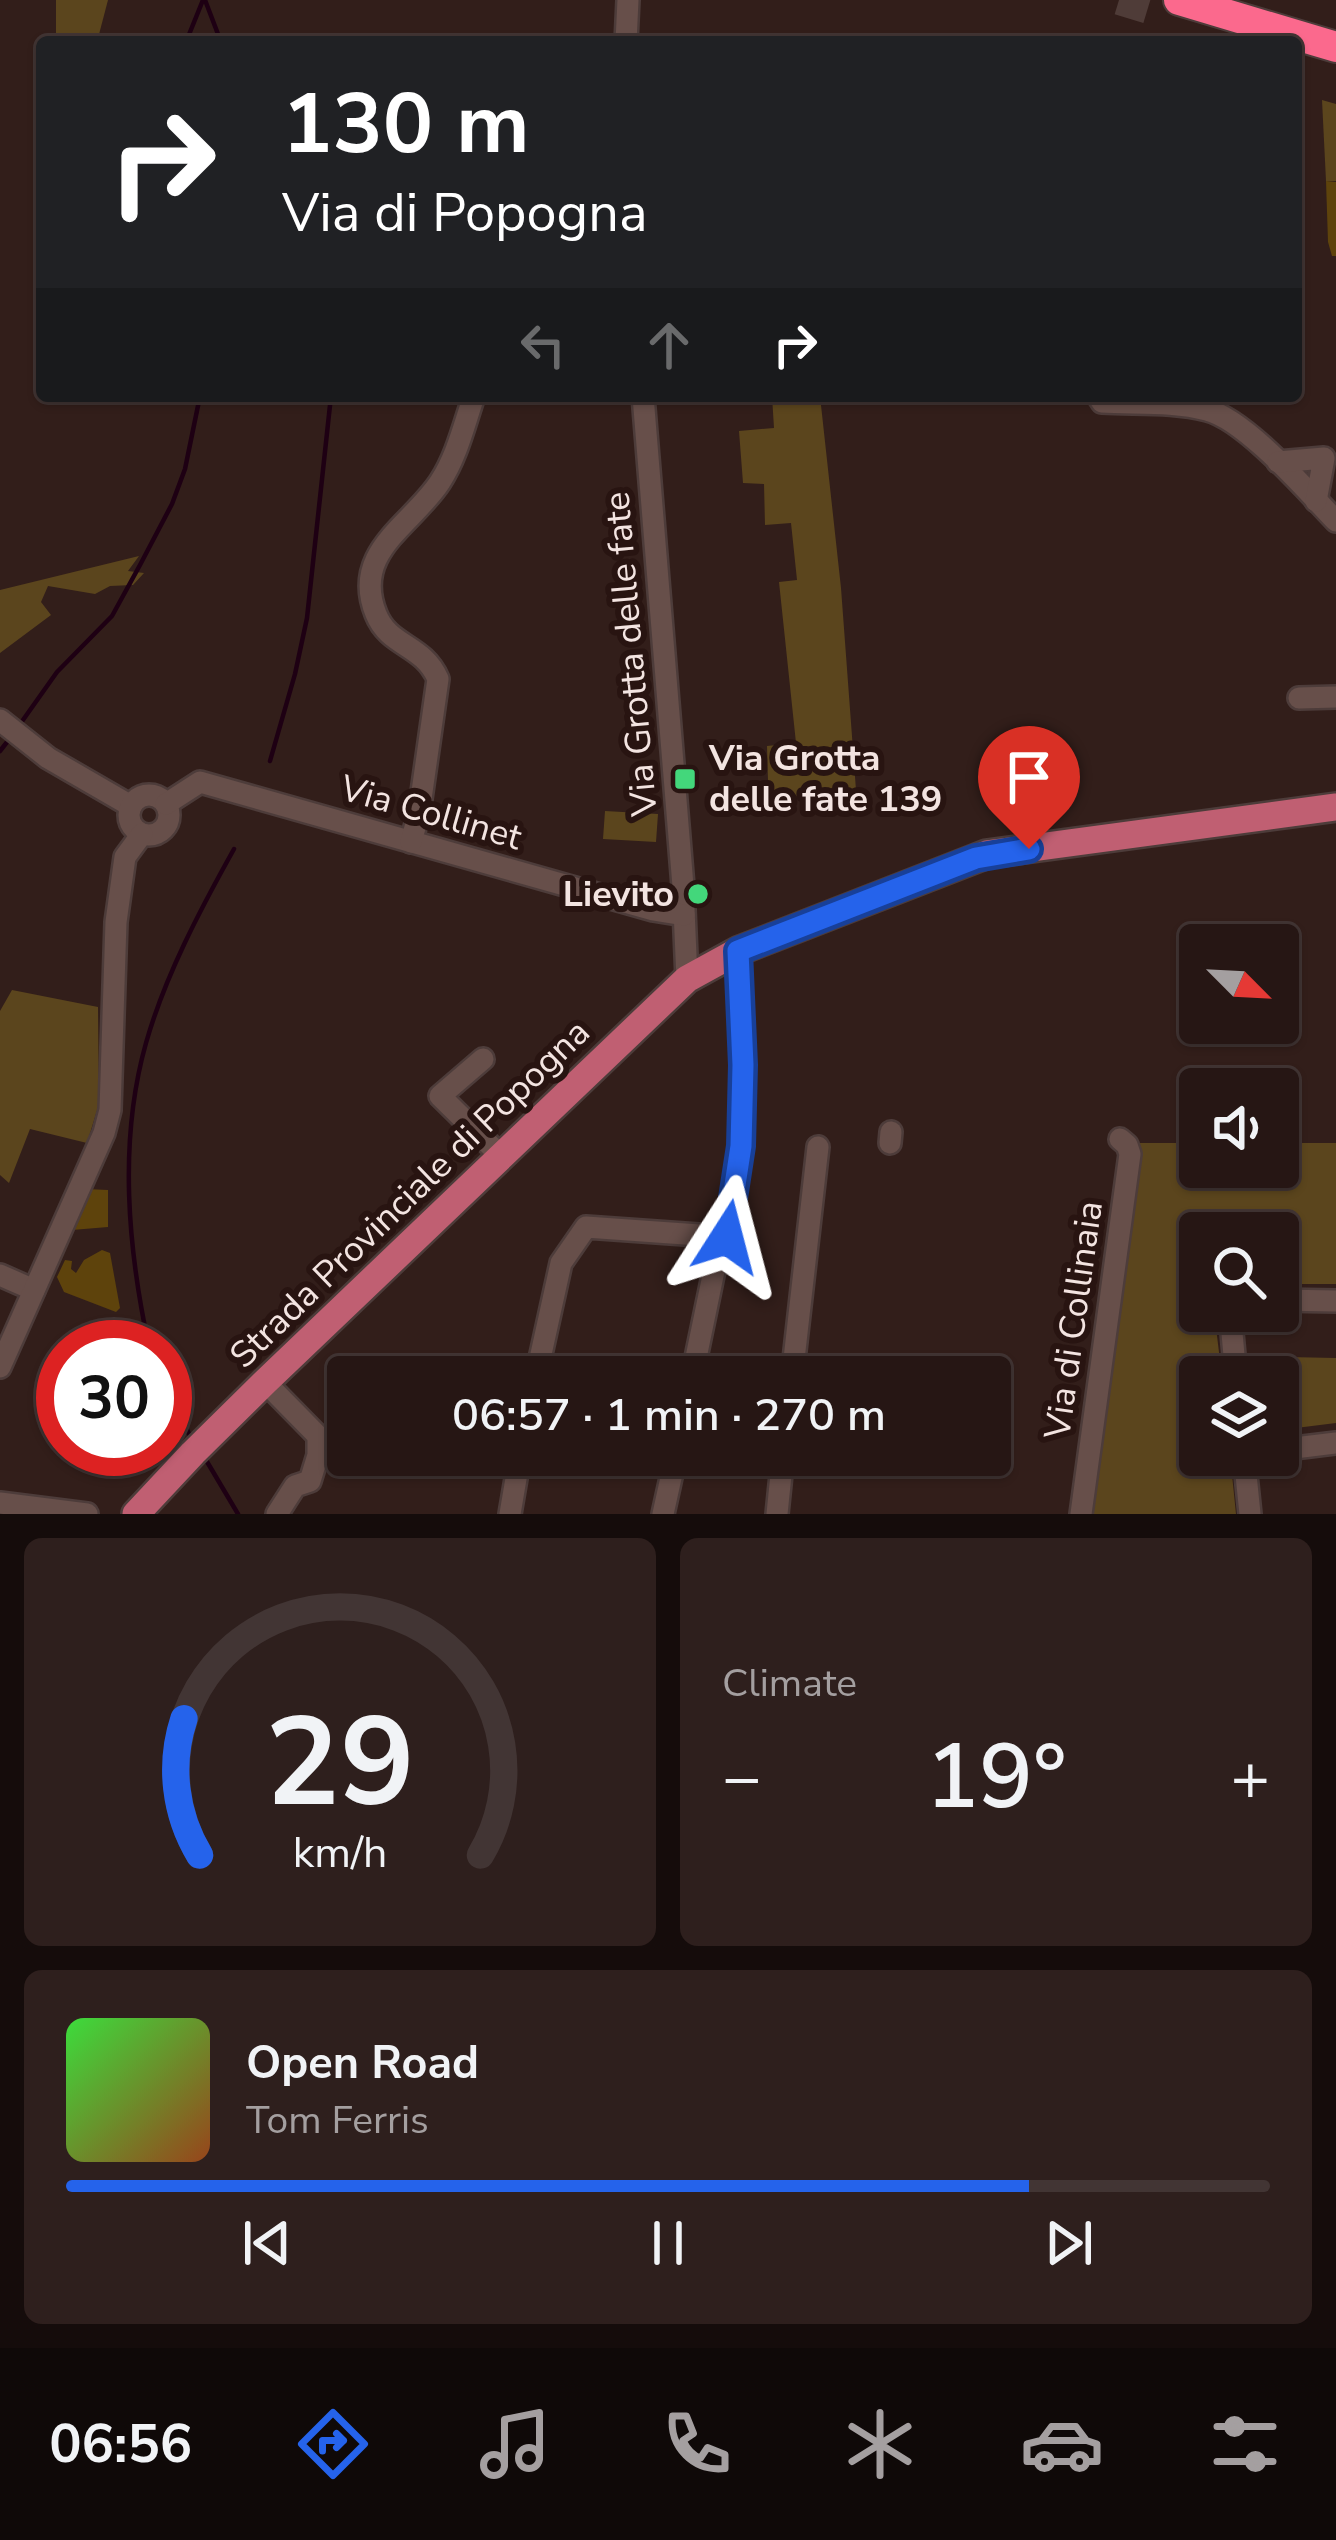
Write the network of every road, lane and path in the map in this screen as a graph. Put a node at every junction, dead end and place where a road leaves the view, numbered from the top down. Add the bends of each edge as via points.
1 (628, 0) edge
2 (1171, 7) edge
3 (623, 36) edge
4 (1243, 36) edge
5 (1291, 36) edge
6 (1302, 39) edge
7 (1336, 47) edge
8 (1302, 56) edge
9 (1336, 66) edge
10 (472, 402) edge
11 (644, 402) edge
12 (1102, 402) edge
13 (1330, 454) edge
14 (1278, 462) junction
15 (1316, 501) junction
16 (1336, 521) edge
17 (1336, 697) edge
18 (1299, 698) dead end
19 (0, 720) edge
20 (166, 804) junction
21 (131, 806) junction
22 (1336, 807) edge
23 (142, 834) junction
24 (410, 842) junction
25 (684, 915) junction
26 (738, 951) junction
27 (687, 979) junction
28 (483, 1059) dead end
29 (1120, 1139) dead end
30 (822, 1144) dead end
31 (501, 1156) junction
32 (727, 1237) junction
33 (0, 1275) edge
34 (34, 1290) junction
35 (1299, 1300) edge
36 (1336, 1301) edge
37 (541, 1356) edge
38 (696, 1356) edge
39 (795, 1356) edge
40 (0, 1367) edge
41 (265, 1382) junction
42 (1336, 1443) edge
43 (1299, 1447) edge
44 (516, 1476) edge
45 (672, 1476) edge
46 (781, 1476) edge
47 (1246, 1476) edge
48 (0, 1503) edge
49 (87, 1514) edge
50 (136, 1514) edge
51 (277, 1514) edge
52 (510, 1514) edge
53 (664, 1514) edge
54 (777, 1514) edge
55 (1082, 1514) edge
56 (1250, 1514) edge

1 - 3 street
2 - 4 highway
2 - 5 highway
6 - 7 highway
8 - 9 highway
10 - 24 street via 437,487 376,555 372,573 378,620 432,664 438,679
11 - 25 street, Via Grotta delle fate
12 - 14 street via 1212,411
13 - 14 street
13 - 15 street
14 - 15 street
15 - 16 street
17 - 18 street
19 - 21 street
20 - 21 street via 151,795
20 - 23 street via 164,827
20 - 24 street, Via Collinet via 200,782
21 - 23 street via 129,819
22 - 26 main road, Strada Provinciale di Popogna via 987,854
23 - 34 street via 125,857 116,922 110,1110
24 - 25 street, Via Collinet
25 - 27 street, Via Grotta delle fate
26 - 27 main road, Strada Provinciale di Popogna
26 - 32 street via 741,1146
27 - 31 main road, Strada Provinciale di Popogna
28 - 31 street via 440,1096
29 - 55 street, Via di Collinaia via 1130,1154
30 - 39 street
31 - 41 main road, Strada Provinciale di Popogna
32 - 37 street via 586,1227 561,1263
32 - 38 street
33 - 34 street
34 - 40 street
35 - 36 street
41 - 50 main road, Strada Provinciale di Popogna
41 - 51 street via 318,1436 310,1481 295,1486
42 - 43 street
44 - 52 street
45 - 53 street
46 - 54 street
47 - 56 street
48 - 49 street

